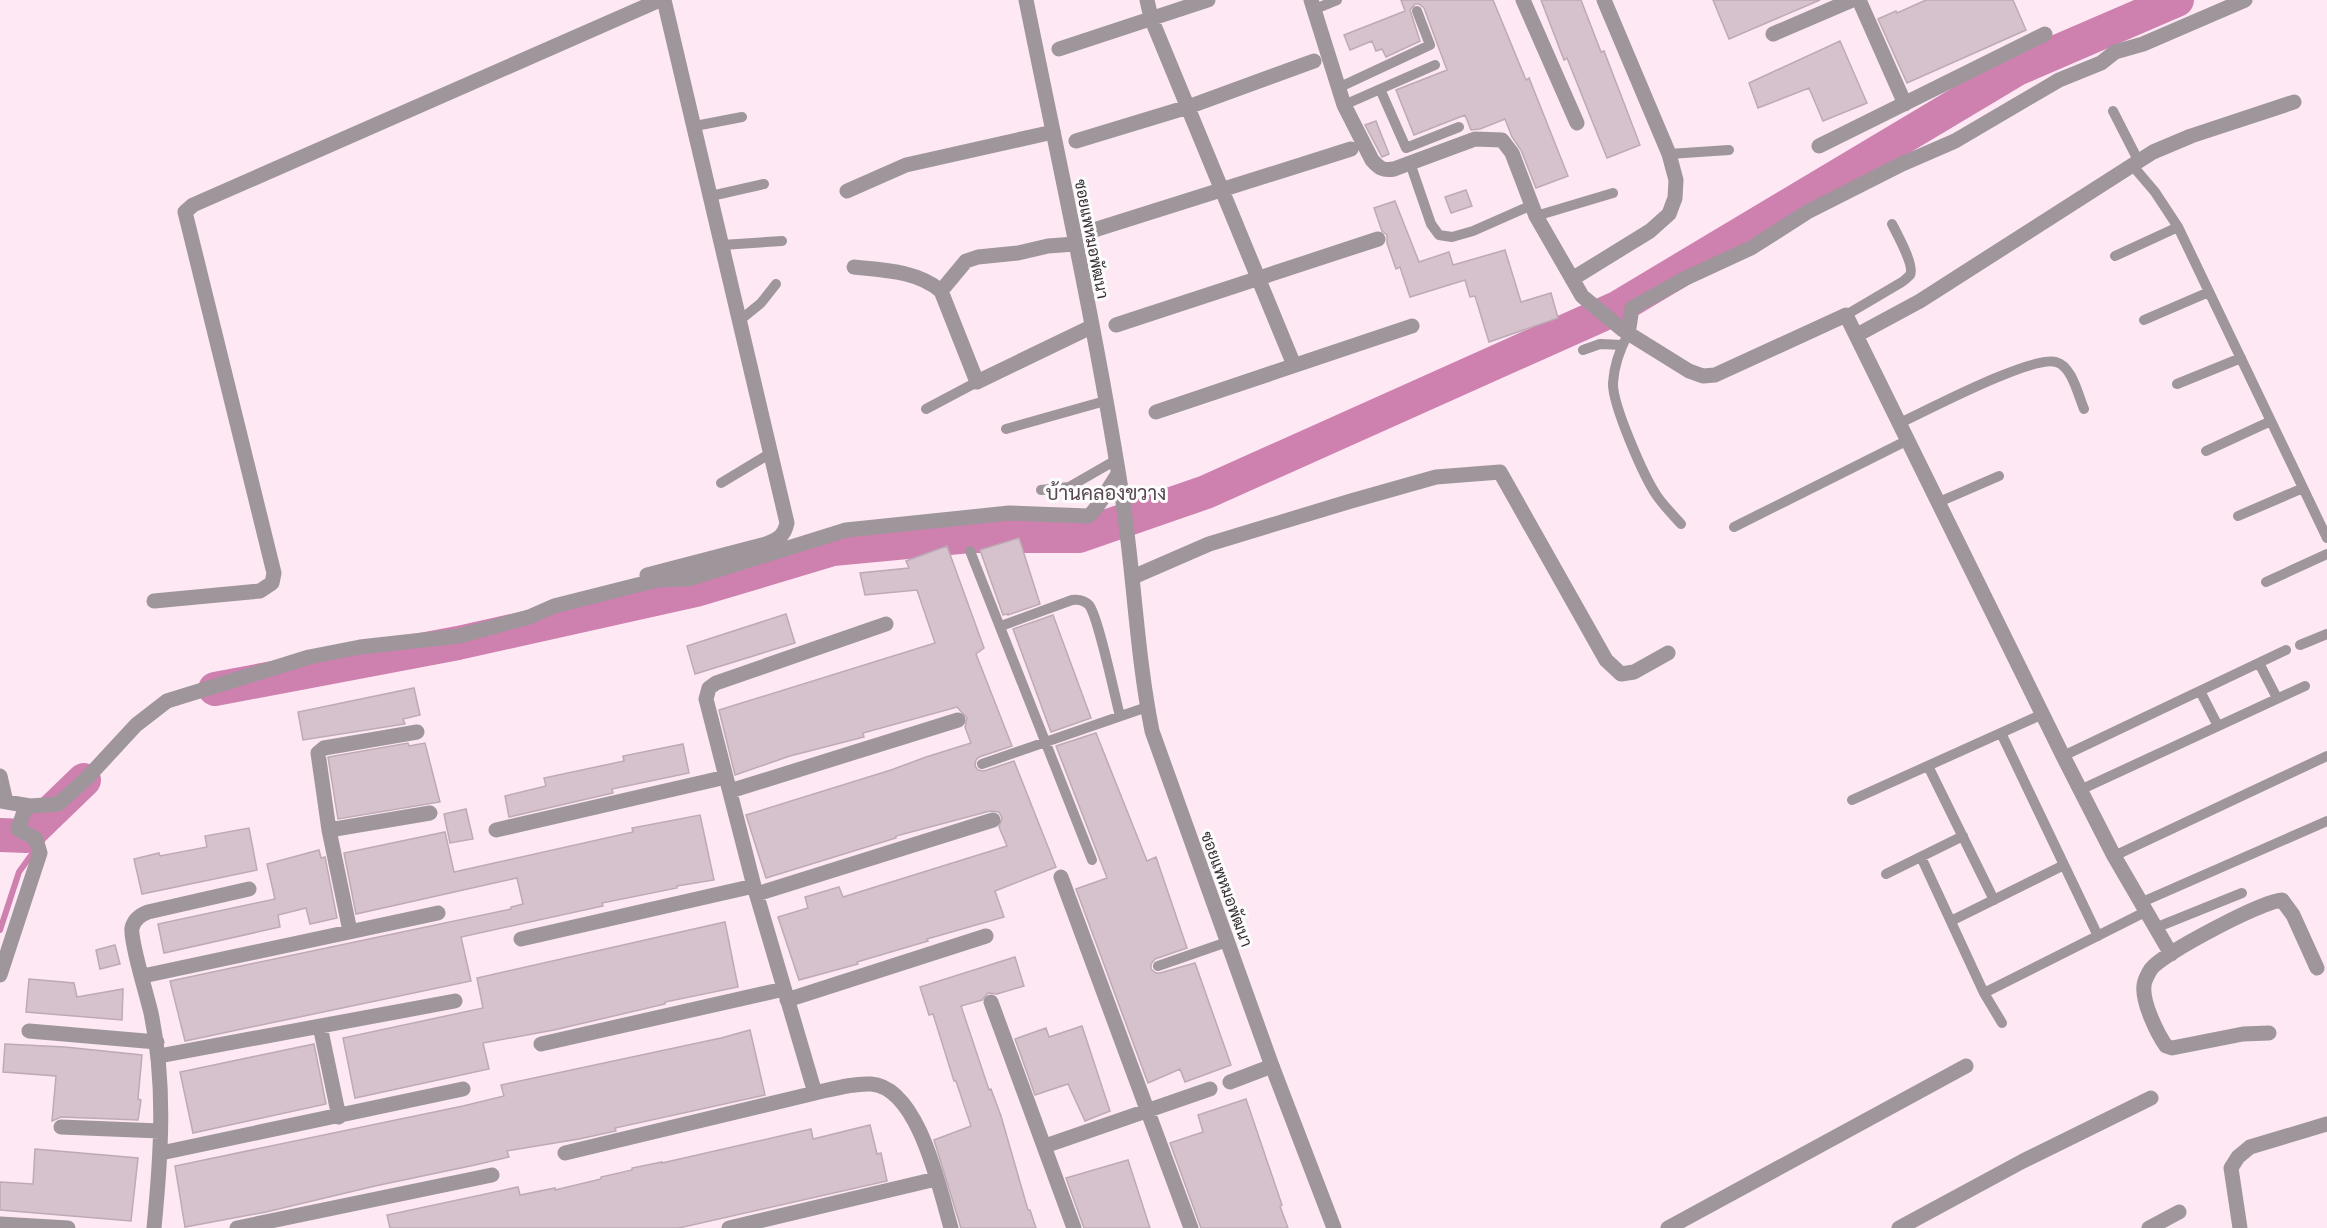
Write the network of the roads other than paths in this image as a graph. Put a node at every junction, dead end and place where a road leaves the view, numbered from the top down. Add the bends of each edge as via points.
1 (662, 0) edge
2 (1026, 0) edge
3 (1147, 0) edge
4 (1208, 0) edge
5 (1337, 0) edge
6 (1523, 0) edge
7 (1604, 0) edge
8 (1852, 0) edge
9 (1859, 0) edge
10 (2245, 0) edge
11 (1313, 5) edge
12 (1417, 10) dead end
13 (1151, 18) junction
14 (1773, 34) dead end
15 (2045, 34) dead end
16 (1059, 49) dead end
17 (1314, 61) dead end
18 (1435, 65) dead end
19 (1340, 87) junction
20 (1380, 89) junction
21 (2294, 102) dead end
22 (1905, 104) junction
23 (1344, 105) junction
24 (1188, 107) junction
25 (2113, 111) dead end
26 (742, 117) dead end
27 (1577, 123) dead end
28 (695, 126) junction
29 (1459, 127) dead end
30 (1053, 132) junction
31 (1076, 141) dead end
32 (1819, 146) dead end
33 (1351, 149) dead end
34 (1729, 150) dead end
35 (1669, 154) junction
36 (1410, 163) junction
37 (2135, 164) junction
38 (764, 184) dead end
39 (847, 190) dead end
40 (1222, 190) junction
41 (1613, 193) dead end
42 (711, 196) junction
43 (1534, 210) junction
44 (1892, 224) dead end
45 (2178, 227) junction
46 (1094, 230) dead end
47 (1378, 238) dead end
48 (782, 241) dead end
49 (1075, 244) junction
50 (722, 246) junction
51 (2115, 256) dead end
52 (854, 267) dead end
53 (1258, 278) junction
54 (1572, 279) junction
55 (776, 284) dead end
56 (941, 291) junction
57 (2209, 292) junction
58 (1846, 315) junction
59 (2144, 320) dead end
60 (739, 321) junction
61 (1116, 325) dead end
62 (1412, 326) dead end
63 (1091, 327) junction
64 (1857, 335) junction
65 (1624, 336) junction
66 (1583, 350) dead end
67 (2241, 357) junction
68 (1294, 365) junction
69 (977, 382) junction
70 (2177, 384) dead end
71 (1105, 401) junction
72 (926, 409) dead end
73 (2084, 409) dead end
74 (1156, 412) dead end
75 (2271, 421) junction
76 (1900, 423) junction
77 (1006, 429) dead end
78 (1908, 440) junction
79 (2206, 451) dead end
80 (771, 453) junction
81 (1118, 473) junction
82 (1999, 476) dead end
83 (721, 483) dead end
84 (2303, 488) junction
85 (1041, 490) dead end
86 (1939, 502) junction
87 (2238, 516) dead end
88 (1681, 524) dead end
89 (1734, 527) dead end
90 (2327, 538) edge
91 (970, 551) dead end
92 (2327, 555) edge
93 (1133, 577) junction
94 (2266, 582) dead end
95 (612, 593) junction
96 (154, 601) dead end
97 (886, 624) dead end
98 (1000, 626) junction
99 (2327, 634) edge
100 (2300, 645) dead end
101 (2286, 650) dead end
102 (1668, 652) dead end
103 (2259, 663) junction
104 (2305, 686) dead end
105 (2200, 691) junction
106 (2277, 698) junction
107 (1147, 707) junction
108 (2043, 714) junction
109 (1120, 716) junction
110 (958, 720) dead end
111 (2218, 726) junction
112 (417, 732) dead end
113 (2001, 733) junction
114 (1047, 741) junction
115 (2063, 756) junction
116 (2327, 756) edge
117 (982, 764) dead end
118 (1928, 766) junction
119 (0, 776) edge
120 (728, 784) junction
121 (2080, 790) junction
122 (1852, 800) dead end
123 (3, 802) edge
124 (430, 813) dead end
125 (23, 815) junction
126 (993, 820) dead end
127 (2327, 821) edge
128 (496, 830) dead end
129 (329, 831) junction
130 (1963, 836) junction
131 (2114, 856) junction
132 (1921, 857) junction
133 (1092, 860) dead end
134 (2064, 865) junction
135 (1886, 874) dead end
136 (1061, 877) dead end
137 (249, 888) dead end
138 (756, 890) junction
139 (2242, 893) dead end
140 (1994, 900) junction
141 (2143, 907) junction
142 (438, 913) dead end
143 (1952, 921) junction
144 (2155, 928) junction
145 (350, 931) junction
146 (986, 936) dead end
147 (2098, 936) junction
148 (521, 939) dead end
149 (1227, 942) junction
150 (2170, 954) junction
151 (1158, 966) dead end
152 (2317, 968) dead end
153 (0, 975) edge
154 (143, 976) junction
155 (1984, 993) junction
156 (786, 994) junction
157 (455, 1001) dead end
158 (991, 1002) dead end
159 (2002, 1023) dead end
160 (320, 1026) junction
161 (29, 1030) dead end
162 (2268, 1033) dead end
163 (541, 1044) dead end
164 (158, 1049) junction
165 (1272, 1066) junction
166 (1966, 1066) dead end
167 (1230, 1082) dead end
168 (463, 1089) dead end
169 (1210, 1089) dead end
170 (815, 1093) junction
171 (2151, 1098) dead end
172 (1148, 1110) junction
173 (339, 1117) junction
174 (2327, 1124) edge
175 (61, 1127) dead end
176 (160, 1131) junction
177 (1045, 1146) junction
178 (161, 1153) junction
179 (565, 1153) dead end
180 (492, 1175) dead end
181 (936, 1179) junction
182 (2179, 1212) dead end
183 (0, 1224) edge
184 (68, 1228) edge
185 (154, 1228) edge
186 (237, 1228) edge
187 (729, 1228) edge
188 (951, 1228) edge
189 (1074, 1228) edge
190 (1191, 1228) edge
191 (1334, 1228) edge
192 (1668, 1228) edge
193 (1899, 1228) edge
194 (2149, 1228) edge
195 (2240, 1228) edge

1 - 28 street
1 - 96 street via 214,195 185,212 274,573 272,583 260,591
2 - 30 street, ซอยแพหมอพัฒนา
3 - 13 street
4 - 13 street
5 - 11 lane
6 - 27 street
7 - 35 street
8 - 14 street
9 - 22 street
10 - 65 street via 2115,52 1955,141 1809,211 1750,248 1649,297 1632,308
11 - 19 street
12 - 19 lane via 1430,45
13 - 16 street
13 - 24 street
15 - 22 street
17 - 24 street
18 - 20 lane
19 - 23 street
20 - 23 lane
20 - 29 lane via 1406,148
21 - 37 street via 2191,136
22 - 32 street
23 - 36 street via 1378,167 1385,171
24 - 31 street
24 - 40 street
25 - 37 lane
26 - 28 lane
28 - 42 street
30 - 39 street via 906,165
30 - 49 street, ซอยแพหมอพัฒนา
33 - 40 street
34 - 35 lane
35 - 54 street via 1676,180 1669,214 1650,231
36 - 43 street via 1475,139 1502,140 1512,153
36 - 43 lane via 1431,225 1439,235 1452,237
37 - 45 lane
37 - 64 street via 1920,301
38 - 42 lane
40 - 46 street
40 - 53 street
41 - 43 lane
42 - 50 street
43 - 54 street
44 - 58 lane via 1910,262 1910,276
45 - 51 lane
45 - 57 lane
47 - 53 street
48 - 50 lane
49 - 56 street via 966,261
49 - 63 street, ซอยแพหมอพัฒนา
50 - 60 street
52 - 56 street via 929,280
53 - 61 street
53 - 68 street
54 - 65 street via 1582,296
55 - 60 lane
56 - 69 street
57 - 59 lane
57 - 67 lane
58 - 64 street
58 - 65 street via 1715,375 1689,371
60 - 80 street
62 - 68 street
63 - 69 street
63 - 71 street, ซอยแพหมอพัฒนา
64 - 76 street
65 - 66 lane
65 - 88 lane via 1613,384 1615,400 1642,468 1657,495
67 - 70 lane
67 - 75 lane
68 - 74 street
69 - 72 lane
71 - 77 lane
71 - 81 street, ซอยแพหมอพัฒนา
73 - 76 lane via 2064,366 2043,362 2014,371
75 - 79 lane
75 - 84 lane
76 - 78 street
78 - 86 street
78 - 89 lane
80 - 83 lane
80 - 95 street via 787,524 779,539 620,582 612,587
81 - 85 lane via 1069,487
81 - 93 street, ซอยแพหมอพัฒนา
81 - 95 street via 1088,516 1009,513 846,530 682,580 657,580
82 - 86 lane
84 - 87 lane
84 - 90 lane
86 - 108 street
91 - 98 lane
92 - 94 lane
93 - 102 street via 1209,544 1351,501 1436,477 1500,472 1606,660 1621,674 1634,672
93 - 107 street, ซอยแพหมอพัฒนา
95 - 125 street via 557,605 459,636 309,657 172,699 136,725 65,800
97 - 120 street via 709,688 706,699
98 - 109 lane via 1072,600 1086,602 1095,617
98 - 114 lane
99 - 100 lane
101 - 103 lane
103 - 105 lane
103 - 106 lane
104 - 106 lane
105 - 111 lane
105 - 115 lane
106 - 111 lane
107 - 109 lane
107 - 149 street, ซอยแพหมอพัฒนา via 1173,795
108 - 113 lane
108 - 115 street
109 - 114 lane
110 - 120 street
111 - 121 lane
112 - 129 street via 324,748 318,753
113 - 118 lane
113 - 134 lane
114 - 117 lane
114 - 133 lane
115 - 121 street
116 - 131 lane
118 - 122 lane
118 - 130 lane
119 - 123 street
120 - 128 street
120 - 138 street
121 - 131 street
123 - 125 street
124 - 129 street
125 - 153 street via 18,829 36,839 39,853
126 - 138 street
127 - 141 lane
129 - 145 street
130 - 132 lane
130 - 140 lane
131 - 141 street
132 - 135 lane
132 - 143 lane
134 - 140 lane
134 - 147 lane
136 - 172 street
137 - 154 street via 141,915 132,928
138 - 148 street
138 - 156 street
139 - 144 lane
140 - 143 lane
141 - 144 street
141 - 147 lane
142 - 145 street
143 - 155 lane
144 - 150 street
145 - 154 street
146 - 156 street
147 - 155 lane
149 - 151 lane
149 - 165 street, ซอยแพหมอพัฒนา
150 - 152 street via 2264,904 2282,900
150 - 162 street via 2151,968 2144,986 2149,1011 2166,1046
154 - 164 street
155 - 159 lane
156 - 163 street
156 - 170 street
157 - 160 street
158 - 177 street
160 - 164 street
160 - 173 street
161 - 164 street
164 - 176 street
165 - 167 street
165 - 191 street, ซอยแพหมอพัฒนา
166 - 192 street
168 - 173 street
169 - 172 street
170 - 179 street
170 - 181 street via 872,1084 887,1089 910,1113
171 - 193 street
172 - 177 street
172 - 190 street
173 - 178 street
174 - 195 street via 2250,1147 2238,1156 2230,1168
175 - 176 street
176 - 178 street
177 - 189 street
178 - 185 street
180 - 186 street
181 - 187 street
181 - 188 street
182 - 194 street
183 - 184 street

